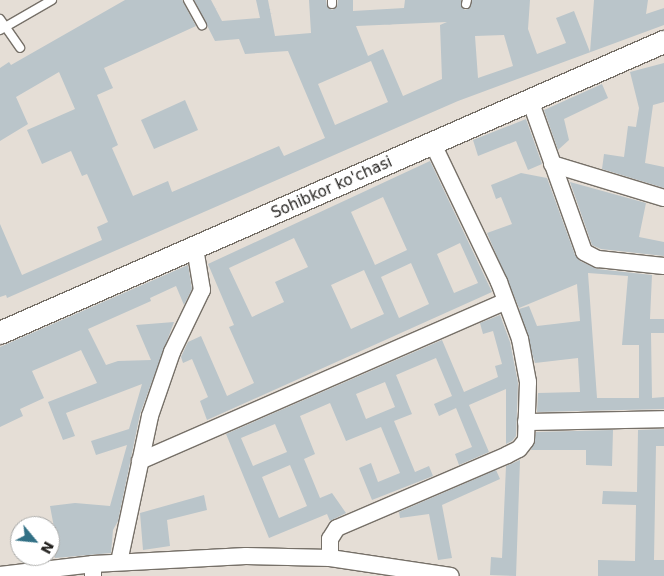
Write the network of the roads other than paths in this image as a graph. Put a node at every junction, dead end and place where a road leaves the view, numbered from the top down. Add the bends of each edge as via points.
1 (52, 0) edge
2 (188, 0) edge
3 (0, 19) edge
4 (202, 25) dead end
5 (3, 28) edge
6 (664, 42) edge
7 (20, 48) dead end
8 (530, 100) junction
9 (433, 144) junction
10 (552, 164) junction
11 (664, 198) edge
12 (195, 248) junction
13 (664, 266) edge
14 (506, 301) junction
15 (0, 333) edge
16 (664, 419) edge
17 (526, 422) junction
18 (140, 461) junction
19 (330, 558) junction
20 (119, 562) junction
21 (93, 570) edge
22 (0, 575) edge
23 (451, 576) edge

1 - 5 lane
2 - 4 lane
3 - 5 lane
5 - 7 lane
6 - 8 street, Sohibkor ko'chasi
8 - 9 street, Sohibkor ko'chasi
8 - 10 street
9 - 12 street, Sohibkor ko'chasi
9 - 14 street
10 - 11 street
10 - 13 street via 580,244 589,257
12 - 15 street, Sohibkor ko'chasi
12 - 18 street via 202,290 172,352 150,416
14 - 17 street via 520,339 528,382
14 - 18 street
16 - 17 street
17 - 19 street via 526,440 519,449 337,528 330,539
18 - 20 street
19 - 20 street via 246,556
19 - 23 street
20 - 21 street
21 - 22 street

